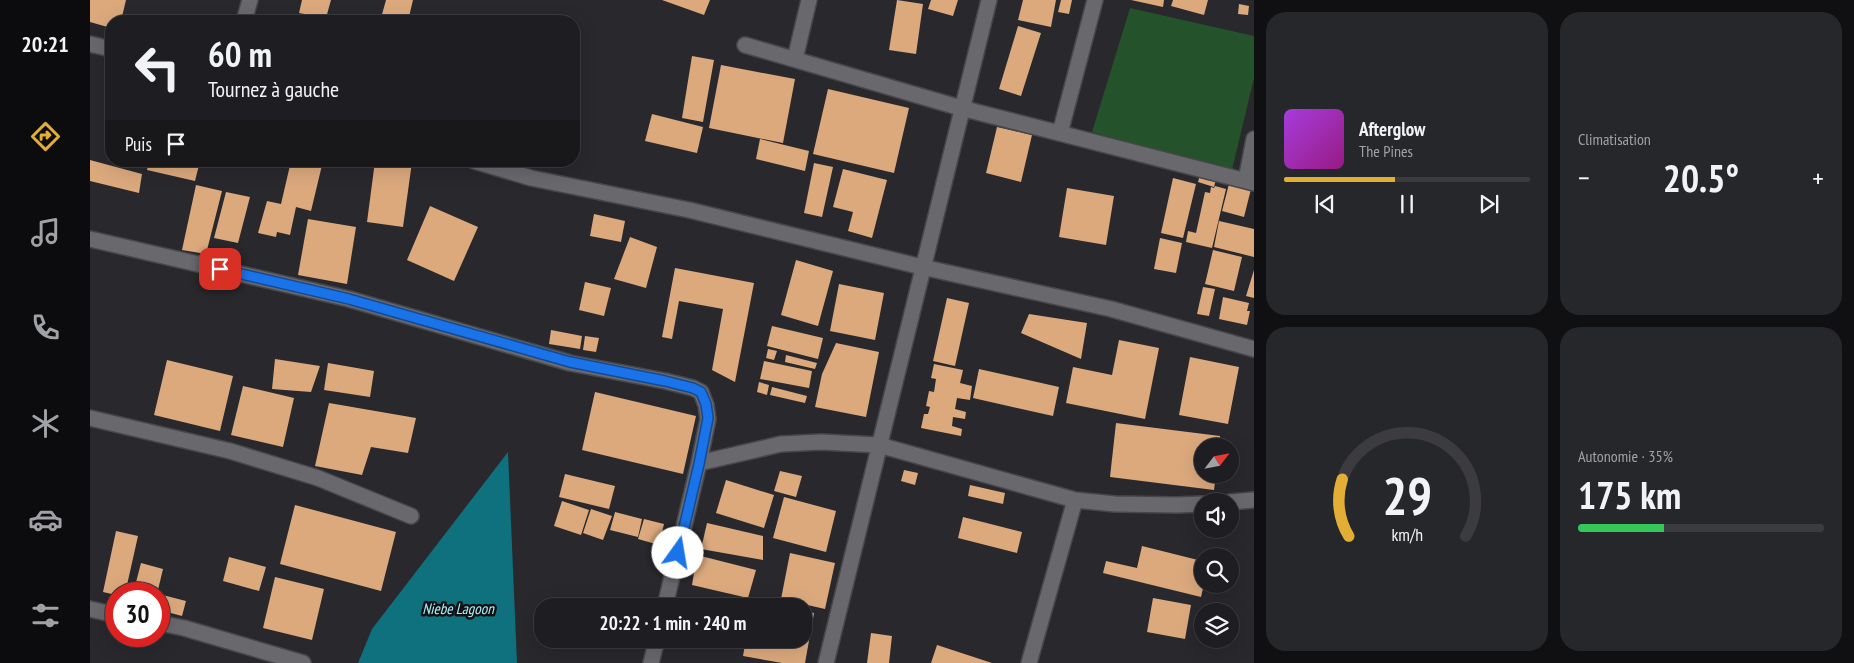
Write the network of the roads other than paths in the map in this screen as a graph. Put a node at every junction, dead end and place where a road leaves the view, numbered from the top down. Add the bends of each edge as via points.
1 (250, 0) edge
2 (809, 0) edge
3 (989, 0) edge
4 (1095, 0) edge
5 (246, 15) edge
6 (90, 44) edge
7 (745, 45) dead end
8 (105, 48) edge
9 (795, 59) junction
10 (961, 108) junction
11 (1060, 133) junction
12 (1254, 139) edge
13 (494, 167) edge
14 (1250, 182) edge
15 (90, 239) edge
16 (922, 267) junction
17 (1254, 349) edge
18 (90, 418) edge
19 (880, 445) junction
20 (699, 464) junction
21 (1075, 500) junction
22 (1254, 500) edge
23 (1239, 501) edge
24 (1194, 504) edge
25 (411, 516) dead end
26 (667, 598) edge
27 (90, 610) edge
28 (105, 613) edge
29 (170, 625) edge
30 (655, 648) edge
31 (303, 663) edge
32 (651, 663) edge
33 (826, 663) edge
34 (1030, 663) edge

1 - 5 street
2 - 9 street
3 - 10 street
4 - 11 street
6 - 8 street
7 - 9 street
9 - 10 street
10 - 11 street
10 - 16 street
11 - 14 street
12 - 14 street
13 - 16 street
15 - 20 street via 349,299 570,362 693,388 701,392 708,418
16 - 17 street via 1112,310
16 - 19 street
18 - 25 street via 230,451 318,478
19 - 20 street via 781,444
19 - 21 street
19 - 33 street
20 - 26 street
21 - 24 street via 1114,504
21 - 34 street
22 - 23 street
27 - 28 street
29 - 31 street
30 - 32 street

